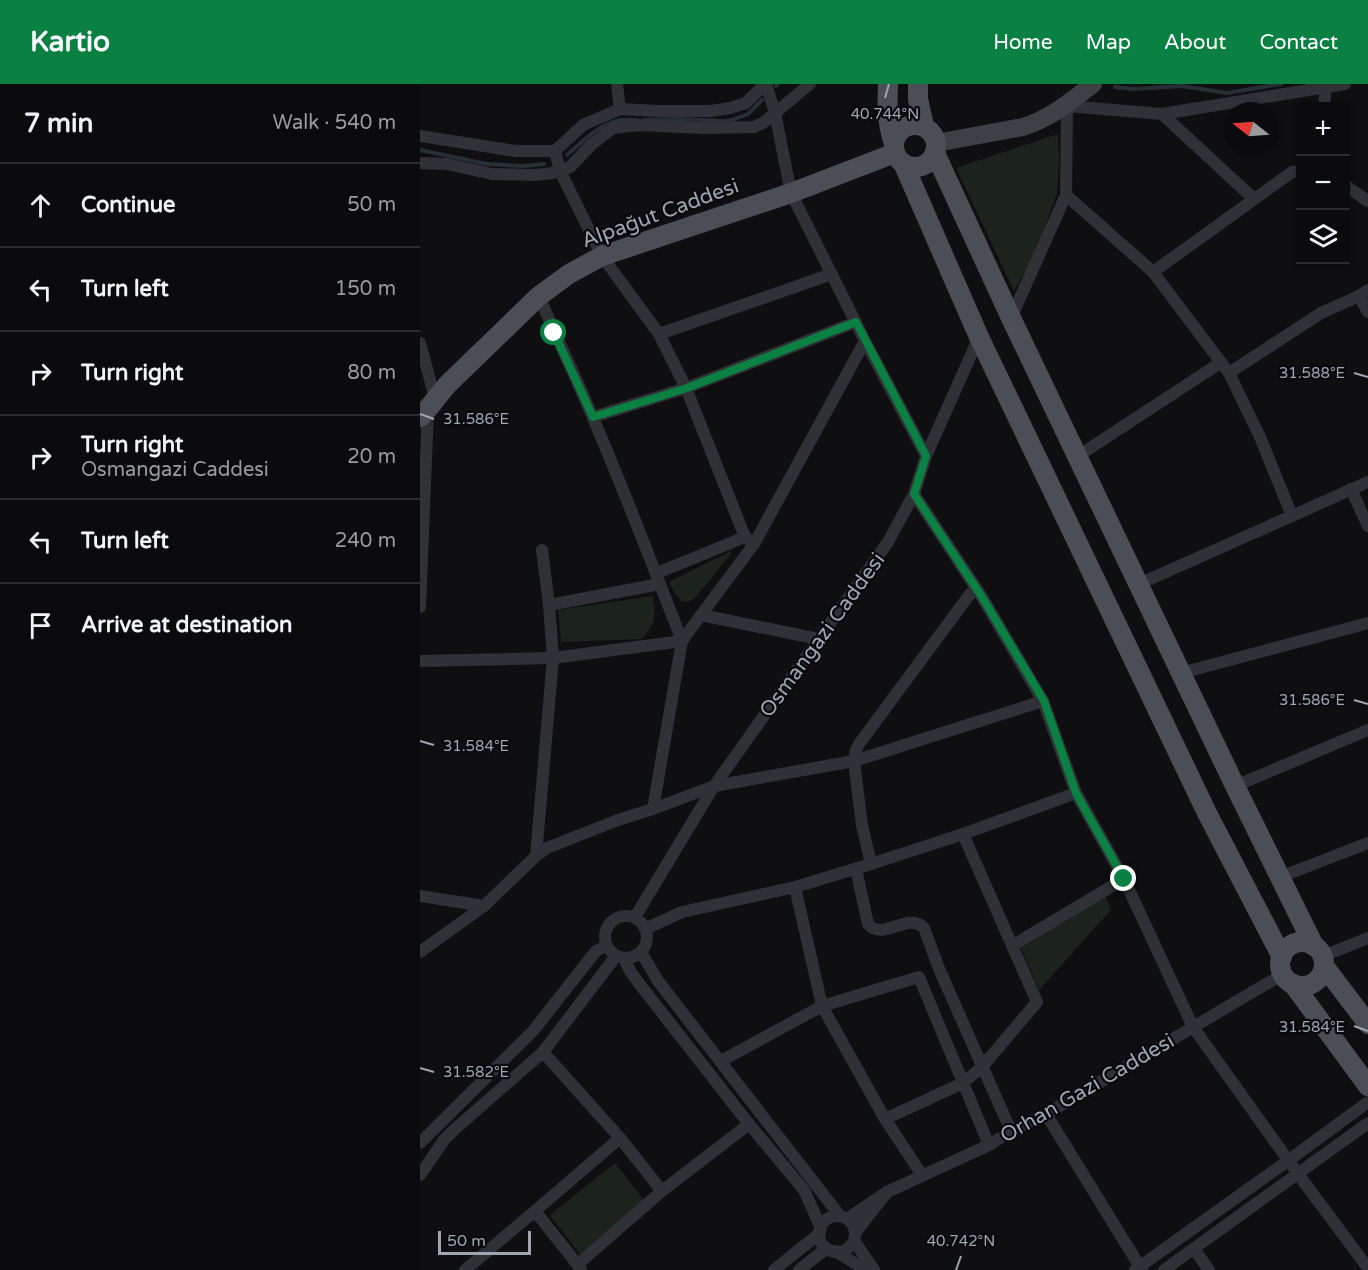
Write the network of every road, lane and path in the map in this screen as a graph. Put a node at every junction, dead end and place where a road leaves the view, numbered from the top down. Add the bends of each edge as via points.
1 (618, 84) edge
2 (766, 84) edge
3 (810, 84) edge
4 (888, 84) edge
5 (918, 84) edge
6 (1093, 84) edge
7 (1345, 84) edge
8 (1326, 87) junction
9 (1324, 102) edge
10 (1066, 106) junction
11 (620, 109) junction
12 (775, 113) junction
13 (1162, 114) junction
14 (924, 126) junction
15 (420, 136) edge
16 (935, 148) junction
17 (555, 151) junction
18 (897, 154) junction
19 (420, 163) edge
20 (560, 171) junction
21 (1296, 172) edge
22 (1350, 189) edge
23 (791, 193) junction
24 (1066, 195) junction
25 (1254, 199) junction
26 (1368, 201) edge
27 (602, 256) junction
28 (1153, 272) junction
29 (832, 274) junction
30 (1364, 293) edge
31 (539, 296) junction
32 (1368, 312) edge
33 (1011, 318) junction
34 (856, 322) junction
35 (659, 334) junction
36 (979, 337) junction
37 (864, 341) junction
38 (420, 343) edge
39 (1220, 363) junction
40 (1229, 373) junction
41 (687, 388) junction
42 (428, 409) edge
43 (593, 417) junction
44 (926, 456) junction
45 (1078, 456) junction
46 (1368, 482) edge
47 (1351, 489) junction
48 (914, 494) junction
49 (1292, 516) junction
50 (1368, 526) edge
51 (750, 540) junction
52 (542, 550) dead end
53 (659, 579) junction
54 (1139, 584) junction
55 (977, 589) junction
56 (549, 606) junction
57 (420, 607) edge
58 (701, 615) junction
59 (1368, 623) edge
60 (819, 639) junction
61 (682, 640) junction
62 (553, 658) junction
63 (420, 661) edge
64 (1181, 673) junction
65 (1044, 701) junction
66 (1368, 730) edge
67 (854, 761) junction
68 (714, 786) junction
69 (1235, 786) junction
70 (1076, 793) junction
71 (653, 809) junction
72 (963, 834) junction
73 (1368, 843) edge
74 (536, 856) junction
75 (871, 864) junction
76 (856, 868) junction
77 (1280, 877) junction
78 (1124, 879) junction
79 (795, 887) junction
80 (420, 896) edge
81 (484, 906) junction
82 (634, 917) junction
83 (645, 929) junction
84 (1368, 938) edge
85 (606, 946) junction
86 (1012, 946) junction
87 (420, 952) edge
88 (640, 952) junction
89 (1320, 956) junction
90 (620, 957) junction
91 (940, 971) junction
92 (1286, 972) junction
93 (919, 977) junction
94 (822, 1006) junction
95 (1368, 1024) edge
96 (1193, 1027) junction
97 (543, 1052) junction
98 (721, 1061) junction
99 (982, 1067) junction
100 (963, 1083) junction
101 (1368, 1086) edge
102 (1368, 1102) edge
103 (1046, 1114) junction
104 (885, 1119) junction
105 (1368, 1123) edge
106 (749, 1124) junction
107 (1011, 1131) junction
108 (620, 1137) junction
109 (420, 1143) edge
110 (988, 1145) junction
111 (1289, 1160) junction
112 (1298, 1174) junction
113 (420, 1175) edge
114 (922, 1175) junction
115 (662, 1191) junction
116 (887, 1192) junction
117 (535, 1211) junction
118 (844, 1218) junction
119 (820, 1230) junction
120 (854, 1237) junction
121 (1194, 1249) junction
122 (831, 1250) junction
123 (580, 1267) edge
124 (1368, 1268) edge
125 (1139, 1269) edge
126 (465, 1270) edge
127 (774, 1270) edge
128 (799, 1270) edge
129 (866, 1270) edge
130 (874, 1270) edge
131 (1164, 1270) edge
132 (1209, 1270) edge

1 - 11 street
2 - 11 street via 746,103 730,108
2 - 12 street
3 - 12 street
4 - 18 main road via 887,113
5 - 14 main road
6 - 10 main road
7 - 8 street
8 - 9 street
8 - 13 street
10 - 13 street
10 - 16 main road via 1023,127
10 - 24 street
11 - 17 street via 584,125
12 - 20 street via 764,123 742,129 639,125 613,128 570,167
12 - 23 street
13 - 25 street
14 - 16 main road via 934,136
14 - 18 main road via 904,127 899,132 895,138
15 - 17 street via 516,151
16 - 18 main road via 922,166 915,167
16 - 33 main road
17 - 20 street
18 - 23 main road, Alpağut Caddesi
18 - 36 main road
19 - 20 street via 518,176
20 - 27 street
21 - 25 street
22 - 26 street
23 - 27 main road, Alpağut Caddesi
23 - 29 street
24 - 28 street
24 - 33 street
25 - 28 street
27 - 31 main road, Alpağut Caddesi
27 - 35 street
28 - 39 street
29 - 34 street
29 - 35 street
30 - 32 street
30 - 40 street via 1322,313
31 - 42 main road, Alpağut Caddesi via 456,376
31 - 43 street
33 - 45 main road
34 - 37 street
34 - 41 street
35 - 41 street
36 - 44 street, Osmangazi Caddesi
36 - 92 main road
37 - 44 street
37 - 51 street
38 - 42 street
39 - 40 street
39 - 45 street
40 - 49 street
41 - 43 street
41 - 51 street
42 - 57 street
43 - 53 street
44 - 48 street, Osmangazi Caddesi
45 - 54 main road
46 - 47 street
47 - 49 street
47 - 50 street
48 - 55 street
48 - 60 street, Osmangazi Caddesi via 888,542
49 - 54 street
51 - 53 street
51 - 58 street
52 - 56 street
53 - 56 street
53 - 61 street
54 - 64 main road
55 - 65 street
55 - 67 street via 859,744
56 - 62 street
58 - 60 street
58 - 61 street
59 - 64 street
60 - 68 street, Osmangazi Caddesi
61 - 62 street
61 - 71 street
62 - 63 street
62 - 74 street
64 - 69 main road
65 - 67 street
65 - 70 street
66 - 69 street
67 - 68 street
67 - 75 street
68 - 71 street
68 - 82 street, Osmangazi Caddesi
69 - 77 main road
70 - 72 street
70 - 78 street
71 - 74 street via 547,848
72 - 75 street
72 - 86 street
73 - 77 street
74 - 81 street
75 - 76 street
76 - 79 street
76 - 91 street via 870,928 920,924
77 - 89 main road
78 - 86 street
78 - 96 street
79 - 83 street via 682,912
79 - 94 street
80 - 81 street
81 - 87 street
82 - 83 street
82 - 85 street via 622,915 610,921 604,933
83 - 88 street via 646,941
84 - 89 street
85 - 90 street
85 - 109 street via 596,951 533,1031
86 - 99 street via 1037,1002
88 - 90 street via 630,958
88 - 98 street
89 - 92 main road via 1320,977 1308,985 1301,986
89 - 92 main road via 1308,943 1294,944 1288,947
89 - 95 main road
90 - 97 street
90 - 106 street
91 - 93 street
91 - 99 street
92 - 96 street, Orhan Gazi Caddesi
92 - 101 main road
93 - 94 street
93 - 100 street
94 - 98 street
94 - 104 street
96 - 103 street, Orhan Gazi Caddesi
96 - 111 street
97 - 108 street
97 - 113 street via 454,1129
98 - 118 street
99 - 100 street
99 - 107 street
100 - 104 street
100 - 110 street
102 - 111 street
103 - 107 street, Orhan Gazi Caddesi
103 - 125 street
104 - 114 street
105 - 112 street
106 - 115 street
106 - 119 street via 804,1190
107 - 110 street, Orhan Gazi Caddesi
108 - 115 street
108 - 117 street
110 - 114 street, Orhan Gazi Caddesi
111 - 112 street
111 - 125 street
112 - 121 street
112 - 124 street
114 - 116 street, Orhan Gazi Caddesi
115 - 123 street
116 - 118 street, Orhan Gazi Caddesi
116 - 120 street
117 - 123 street
117 - 126 street
118 - 119 street via 834,1216
118 - 120 street via 853,1225
119 - 122 street via 820,1239
119 - 127 street
120 - 122 street via 845,1250
120 - 130 street
121 - 131 street
121 - 132 street
122 - 128 street
122 - 129 street

